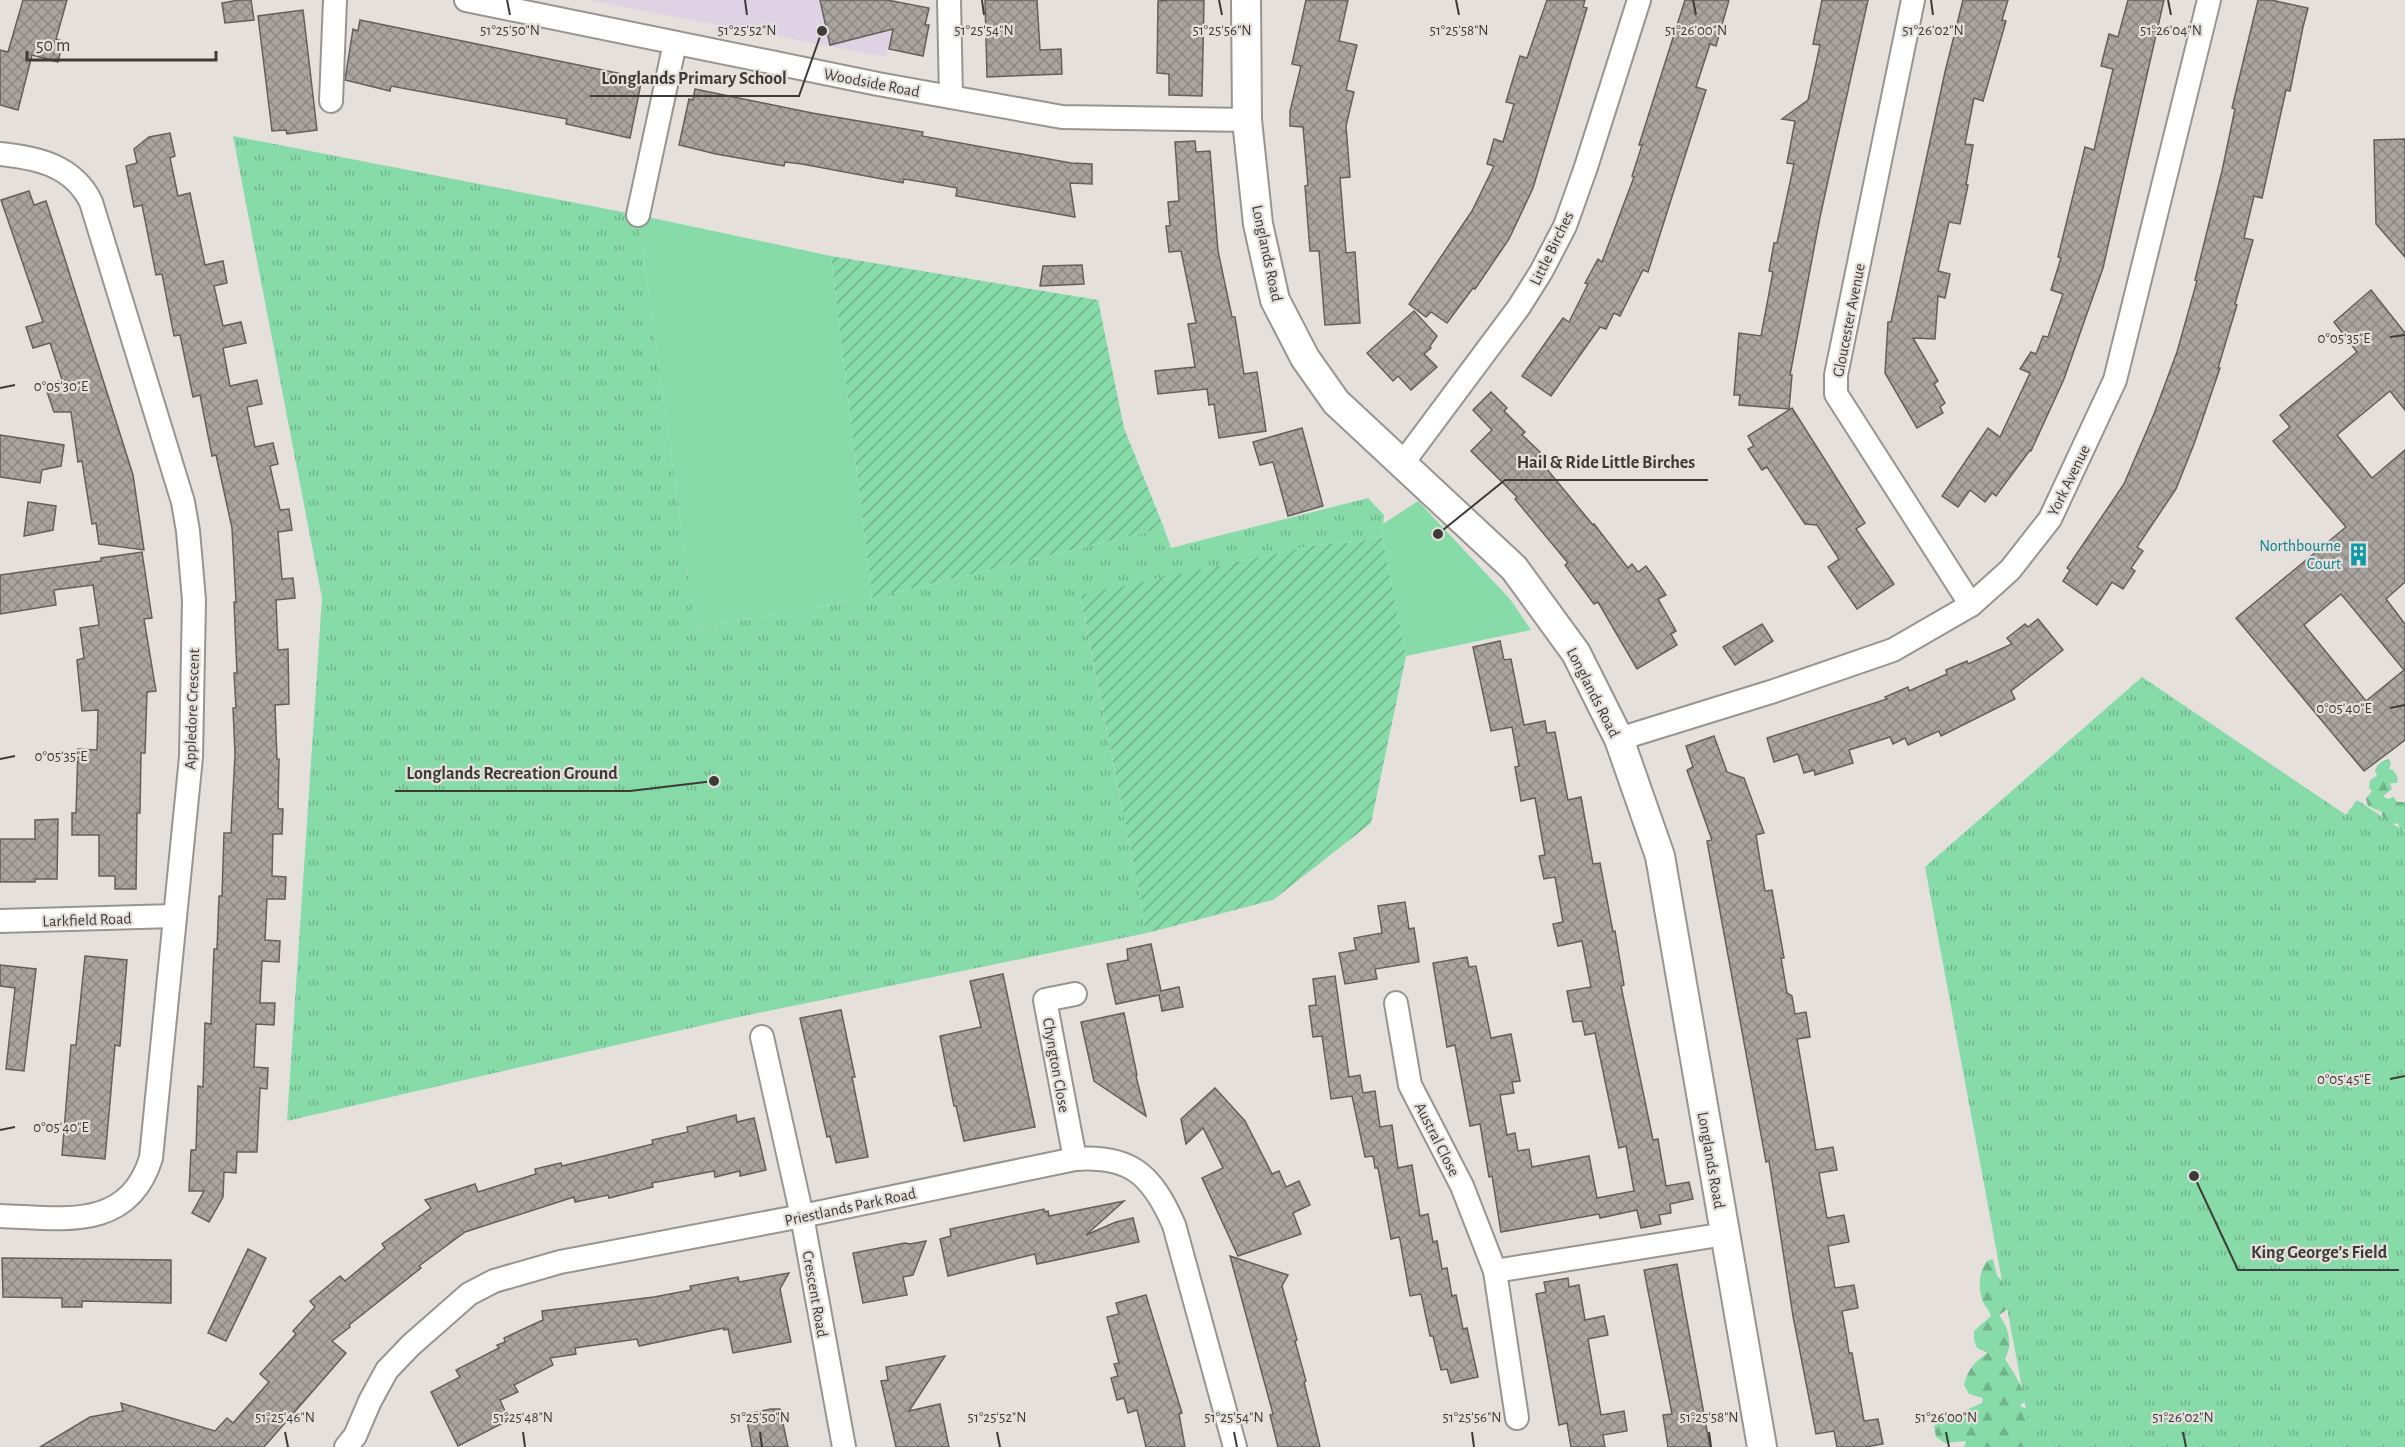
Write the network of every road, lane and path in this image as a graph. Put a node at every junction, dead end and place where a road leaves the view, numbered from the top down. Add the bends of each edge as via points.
1 (335, 0) edge
2 (466, 0) edge
3 (949, 0) edge
4 (1246, 0) edge
5 (1639, 0) edge
6 (1913, 0) edge
7 (2209, 0) edge
8 (675, 43) junction
9 (951, 98) junction
10 (331, 101) dead end
11 (1247, 120) junction
12 (0, 154) edge
13 (639, 215) dead end
14 (1402, 464) junction
15 (1971, 605) junction
16 (1619, 739) junction
17 (174, 916) junction
18 (0, 921) edge
19 (1075, 994) dead end
20 (1396, 1003) dead end
21 (762, 1037) dead end
22 (1075, 1159) junction
23 (0, 1216) edge
24 (802, 1216) junction
25 (1725, 1234) junction
26 (1495, 1271) junction
27 (1517, 1418) dead end
28 (346, 1447) edge
29 (844, 1447) edge
30 (1235, 1447) edge
31 (1762, 1447) edge

1 - 10 street
2 - 8 street, Woodside Road
3 - 9 street
4 - 11 street, Longlands Road
5 - 14 street, Little Birches via 1565,226 1520,307
6 - 15 street, Gloucester Avenue via 1836,375 1836,394
7 - 15 street, York Avenue via 2115,380 2050,519 2010,570
8 - 9 street, Woodside Road
8 - 13 street
9 - 11 street, Woodside Road via 1062,117
11 - 14 street, Longlands Road via 1258,224 1275,300 1305,358 1335,402
12 - 17 street, Appledore Crescent via 51,164 85,188 120,289 183,502 194,600 192,731
14 - 16 street, Longlands Road via 1514,568 1576,653
15 - 16 street, York Avenue via 1893,651
16 - 25 street, Longlands Road via 1660,856
17 - 18 street, Larkfield Road
17 - 23 street, Appledore Crescent via 151,1158 145,1177 119,1206 99,1215
19 - 22 street, Chyngton Close via 1045,999
20 - 26 street, Austral Close via 1410,1085 1462,1186
21 - 24 street, Crescent Road
22 - 24 street, Priestlands Park Road
22 - 30 street, Priestlands Park Road via 1118,1161 1149,1183 1163,1201 1174,1225
24 - 28 street, Priestlands Park Road via 561,1262 525,1271 469,1294 387,1370
24 - 29 street, Crescent Road
25 - 26 street
25 - 31 street, Longlands Road
26 - 27 street, Austral Close

